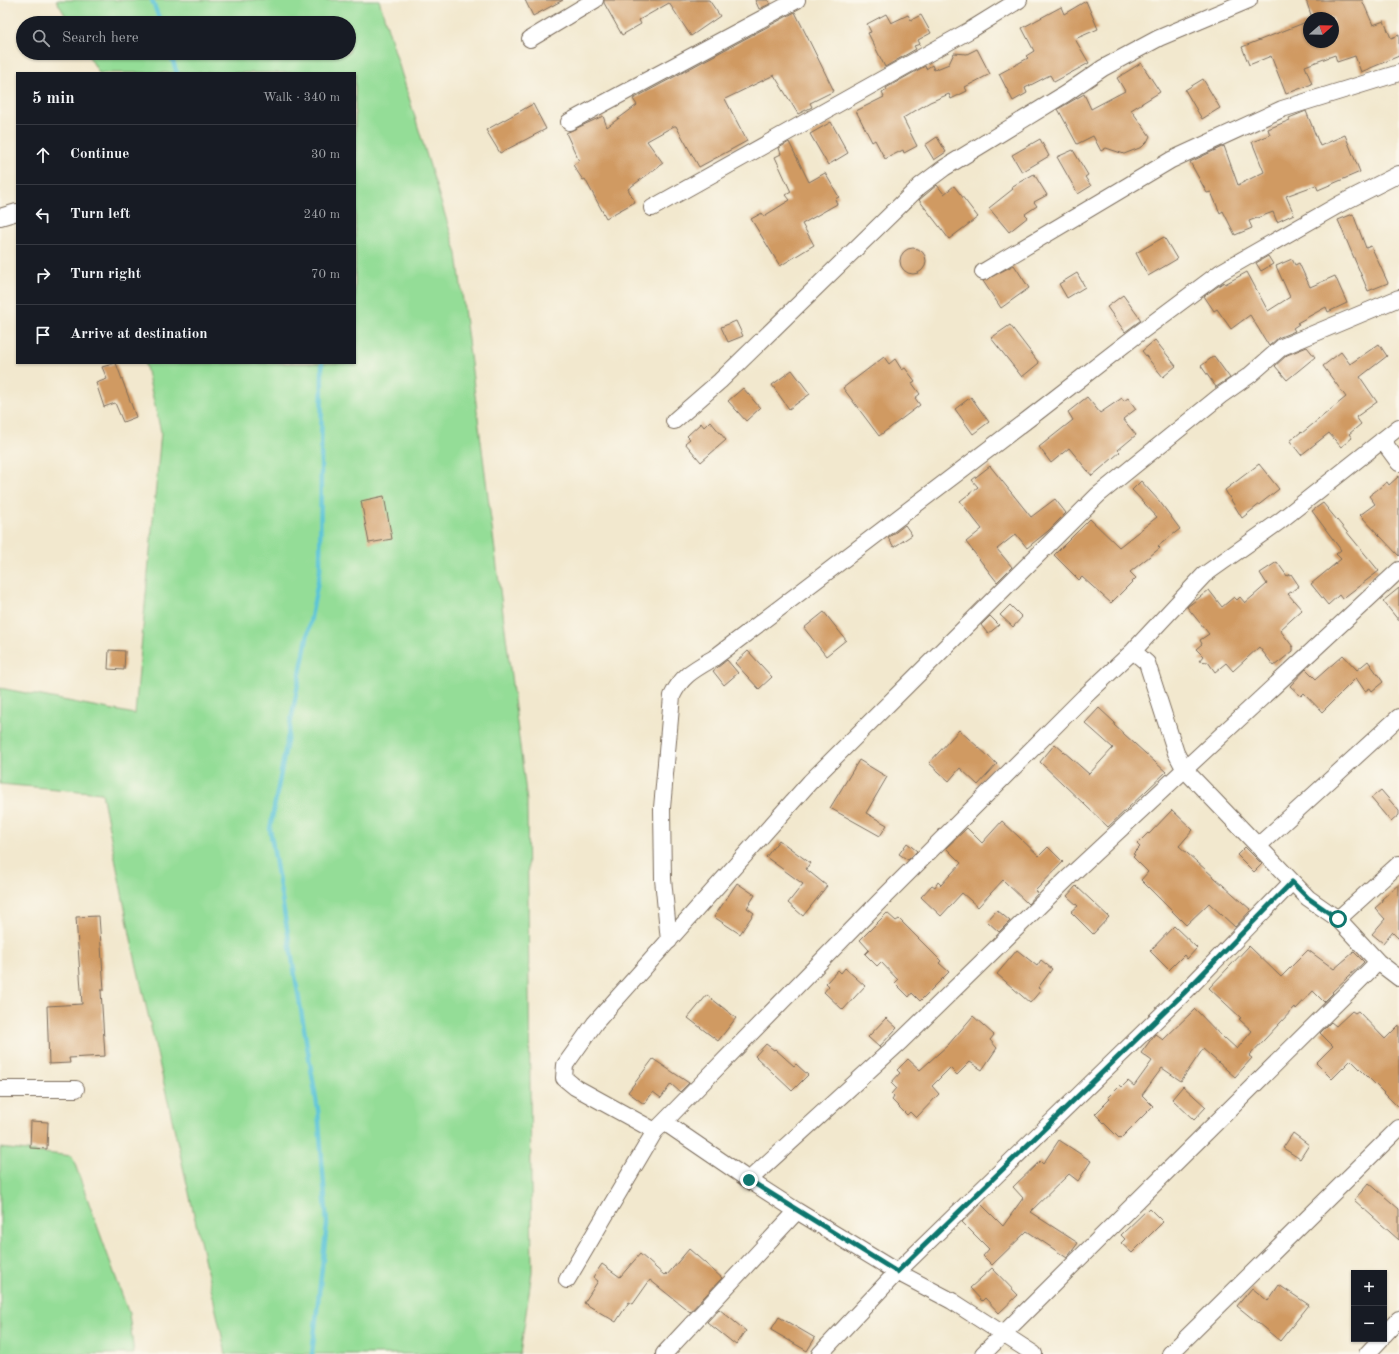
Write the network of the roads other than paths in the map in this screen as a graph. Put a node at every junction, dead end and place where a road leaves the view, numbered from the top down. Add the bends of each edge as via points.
1 (595, 0) edge
2 (797, 0) edge
3 (1019, 0) edge
4 (1249, 0) edge
5 (530, 39) dead end
6 (1399, 73) edge
7 (569, 122) dead end
8 (1399, 174) edge
9 (652, 208) dead end
10 (16, 212) edge
11 (0, 217) edge
12 (983, 272) dead end
13 (1399, 298) edge
14 (674, 421) dead end
15 (1399, 427) edge
16 (1382, 440) junction
17 (1399, 463) edge
18 (1399, 570) edge
19 (1133, 651) junction
20 (1399, 717) edge
21 (1185, 770) junction
22 (1258, 846) junction
23 (1399, 864) edge
24 (1292, 882) junction
25 (1338, 919) junction
26 (670, 941) junction
27 (1378, 962) junction
28 (1399, 978) edge
29 (0, 1089) edge
30 (76, 1089) dead end
31 (660, 1126) junction
32 (1399, 1128) edge
33 (749, 1180) junction
34 (797, 1211) junction
35 (897, 1272) junction
36 (567, 1280) dead end
37 (1399, 1319) edge
38 (1387, 1332) edge
39 (1003, 1334) junction
40 (1377, 1342) edge
41 (664, 1354) edge
42 (820, 1354) edge
43 (983, 1354) edge
44 (1034, 1354) edge
45 (1170, 1354) edge
46 (1367, 1354) edge

1 - 5 street
2 - 7 street
3 - 9 street via 972,29
4 - 14 street via 1159,38 1103,68 920,186 720,381
6 - 12 street via 1282,109 1171,160
8 - 26 street via 1340,204 1221,272 678,683 672,696 662,808 663,879
10 - 11 street
13 - 26 street via 1282,347 1098,495 810,782
15 - 16 street
16 - 17 street
16 - 19 street via 1280,522 1204,575
18 - 21 street
19 - 21 street via 1147,663 1176,753
19 - 31 street via 879,902
20 - 22 street
21 - 22 street
21 - 33 street via 1070,876 901,1041
22 - 24 street
23 - 25 street
24 - 25 street via 1308,898
24 - 35 street via 1184,993
25 - 27 street
26 - 31 street via 595,1023 565,1065 564,1078 575,1087
27 - 28 street
27 - 39 street
29 - 30 street
31 - 33 street
31 - 36 street
32 - 45 street
33 - 34 street
34 - 35 street
34 - 41 street
35 - 39 street via 952,1301
35 - 42 street
37 - 38 street
39 - 43 street
39 - 44 street
40 - 46 street

